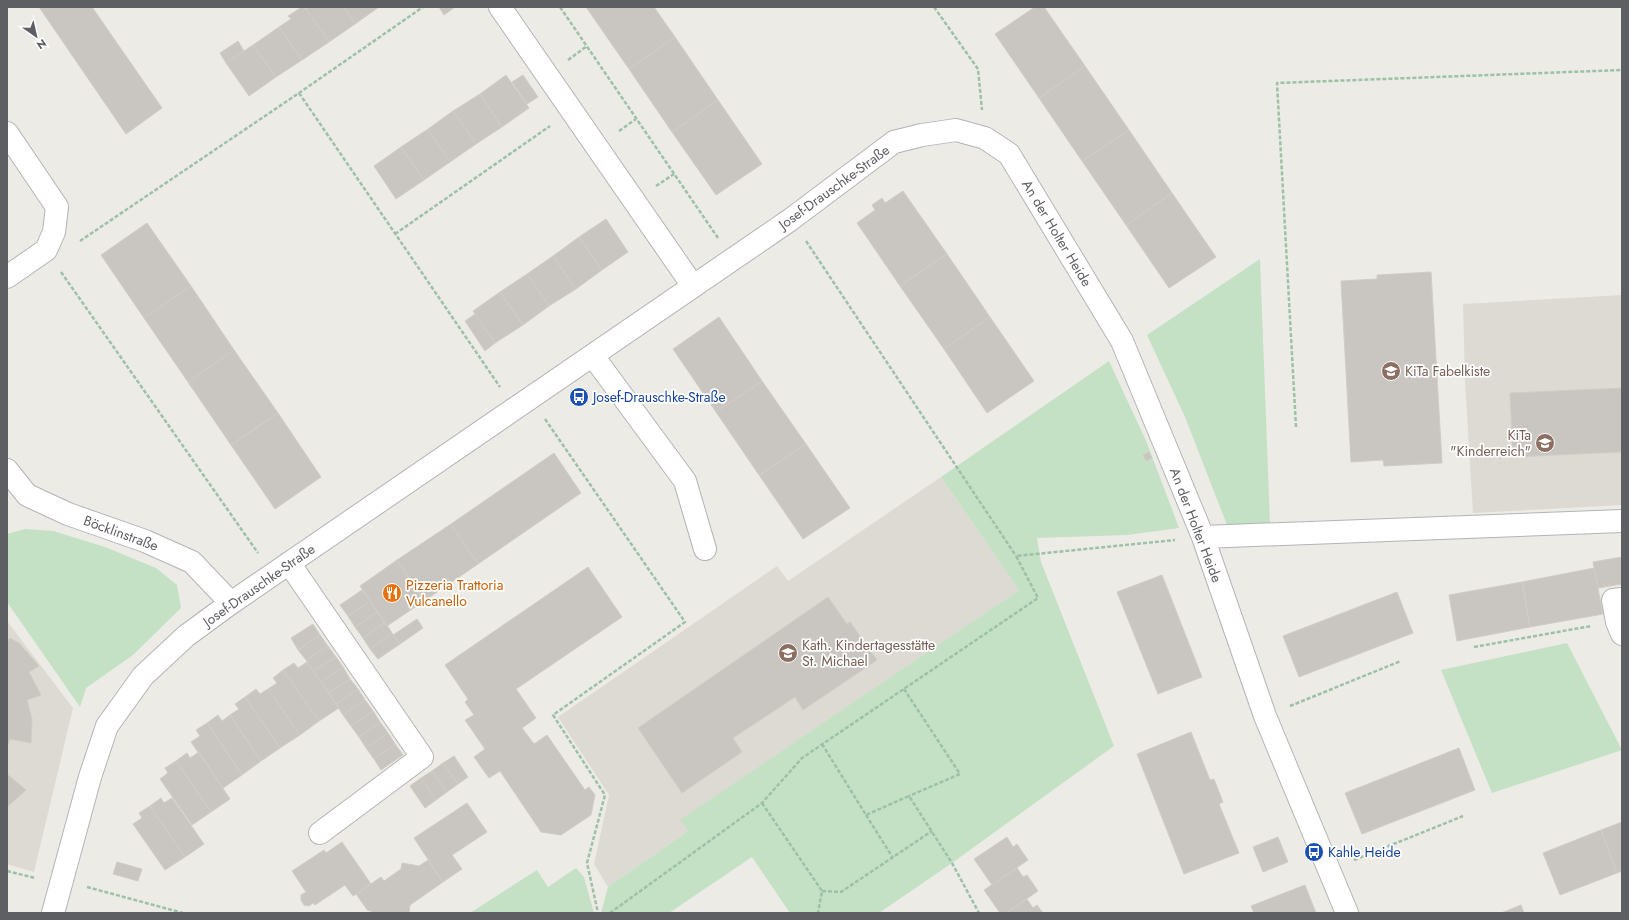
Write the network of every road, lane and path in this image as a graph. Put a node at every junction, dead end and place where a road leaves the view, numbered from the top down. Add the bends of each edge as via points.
1 (423, 7) edge
2 (500, 7) edge
3 (560, 7) edge
4 (934, 7) edge
5 (1622, 70) edge
6 (300, 93) junction
7 (572, 110) junction
8 (7, 133) edge
9 (985, 138) junction
10 (1009, 154) joint
11 (790, 220) junction
12 (395, 234) junction
13 (78, 242) dead end
14 (46, 250) junction
15 (732, 259) junction
16 (7, 277) edge
17 (693, 286) junction
18 (593, 356) junction
19 (523, 403) junction
20 (1296, 427) dead end
21 (7, 470) edge
22 (1622, 521) edge
23 (1203, 537) junction
24 (705, 549) dead end
25 (1016, 556) junction
26 (281, 569) junction
27 (1622, 599) edge
28 (231, 603) junction
29 (1620, 628) edge
30 (1474, 647) dead end
31 (1401, 661) dead end
32 (904, 689) junction
33 (1265, 716) junction
34 (822, 744) junction
35 (909, 796) junction
36 (762, 803) junction
37 (866, 815) junction
38 (1463, 816) dead end
39 (932, 831) junction
40 (320, 833) dead end
41 (893, 858) junction
42 (1329, 870) junction
43 (7, 871) edge
44 (61, 884) junction
45 (822, 891) junction
46 (53, 913) edge
47 (183, 913) edge
48 (598, 913) edge
49 (610, 913) edge
50 (818, 913) edge
51 (979, 913) edge
52 (1347, 913) edge

1 - 6 path
2 - 7 street
3 - 15 path
4 - 9 path via 978,69
5 - 20 path via 1277,83
6 - 12 path
6 - 13 path
7 - 12 path
7 - 17 street
8 - 14 street via 57,207 54,232
9 - 10 street, Josef-Drauschke-Straße
9 - 11 street, Josef-Drauschke-Straße via 956,130 894,142
10 - 23 street, An der Holter Heide via 1122,341
11 - 15 street, Josef-Drauschke-Straße
11 - 25 path via 809,244
12 - 19 path
14 - 16 street
14 - 26 path
15 - 17 street, Josef-Drauschke-Straße
17 - 18 street, Josef-Drauschke-Straße
18 - 19 street, Josef-Drauschke-Straße
18 - 24 street via 685,481
19 - 26 street, Josef-Drauschke-Straße
19 - 48 path via 685,622 553,715 605,795 587,863
21 - 28 street, Böcklinstraße via 27,495 68,514 145,541 192,562
22 - 23 street
23 - 25 path
23 - 33 street, An der Holter Heide
25 - 32 path via 1038,598
26 - 28 street, Josef-Drauschke-Straße
26 - 40 street via 422,758
27 - 29 street via 1613,600
28 - 44 street, Josef-Drauschke-Straße via 186,636 143,676 106,726
29 - 30 path
31 - 33 path
32 - 34 path
32 - 35 path via 960,774
33 - 42 street, An der Holter Heide
34 - 36 path via 802,758
34 - 37 path
35 - 37 path
35 - 39 path
36 - 45 path
36 - 49 path
37 - 41 path
38 - 42 path
39 - 41 path
39 - 51 path
41 - 45 path via 841,892
42 - 52 street, An der Holter Heide
43 - 44 path
44 - 46 street, Josef-Drauschke-Straße
44 - 47 path via 95,888
45 - 50 path

